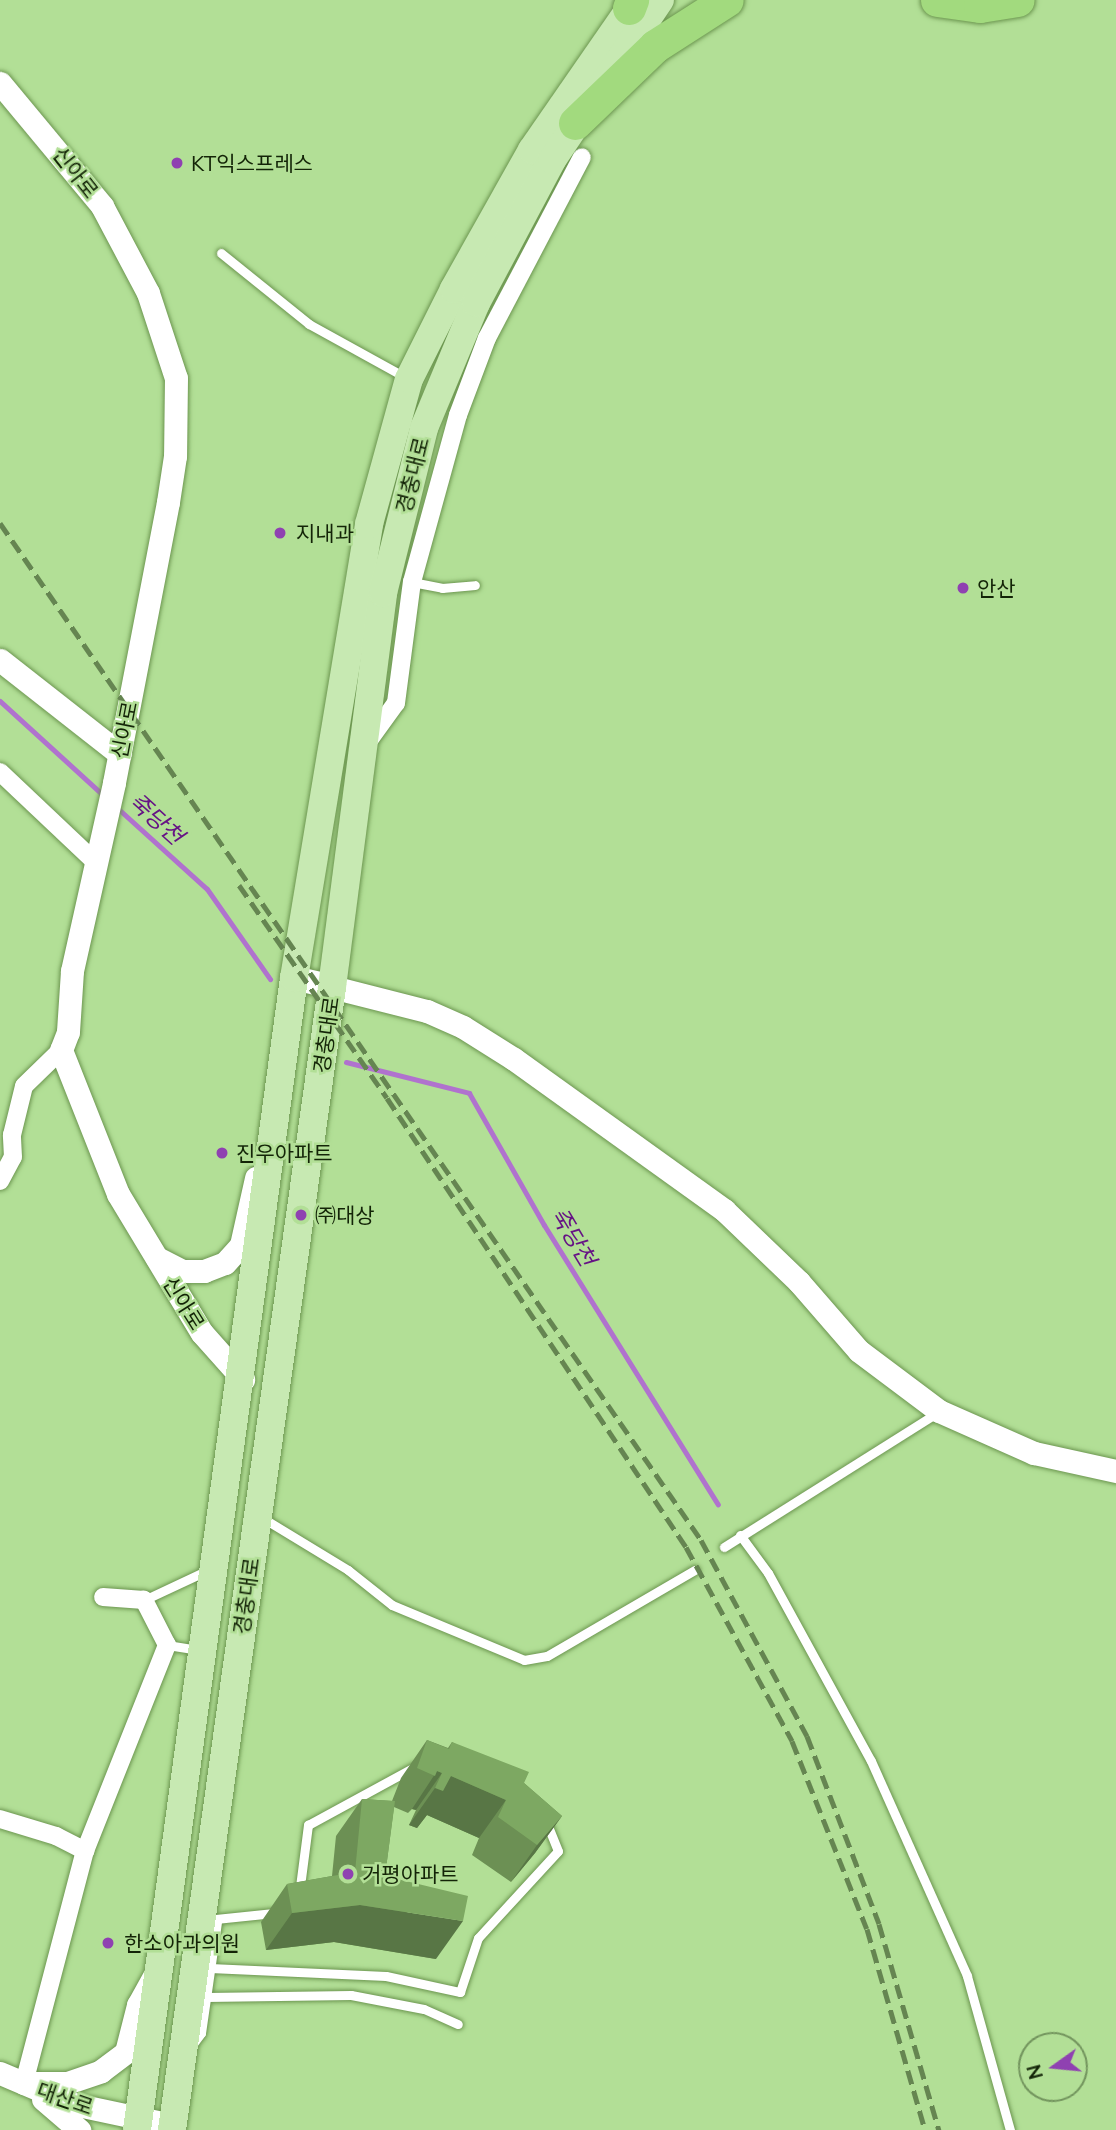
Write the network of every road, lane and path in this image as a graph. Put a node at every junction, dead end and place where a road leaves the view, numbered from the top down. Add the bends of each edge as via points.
1 (660, 0) edge
2 (727, 0) edge
3 (937, 0) edge
4 (1018, 0) edge
5 (632, 3) edge
6 (0, 83) edge
7 (575, 123) junction
8 (582, 157) dead end
9 (221, 253) dead end
10 (409, 379) junction
11 (449, 399) junction
12 (412, 582) junction
13 (475, 585) dead end
14 (0, 660) edge
15 (363, 748) junction
16 (120, 754) junction
17 (0, 772) edge
18 (94, 861) junction
19 (295, 978) junction
20 (332, 987) junction
21 (61, 1050) junction
22 (271, 1147) junction
23 (0, 1181) edge
24 (155, 1256) junction
25 (243, 1379) junction
26 (276, 1385) junction
27 (939, 1411) junction
28 (1116, 1471) edge
29 (258, 1515) junction
30 (740, 1535) junction
31 (724, 1547) dead end
32 (216, 1566) junction
33 (695, 1570) dead end
34 (103, 1597) dead end
35 (144, 1600) junction
36 (167, 1646) junction
37 (203, 1651) junction
38 (427, 1768) edge
39 (536, 1810) edge
40 (0, 1819) edge
41 (85, 1850) junction
42 (290, 1901) edge
43 (281, 1908) dead end
44 (169, 1914) junction
45 (208, 1920) junction
46 (162, 1959) junction
47 (210, 1968) junction
48 (206, 1997) junction
49 (458, 2024) dead end
50 (181, 2060) junction
51 (0, 2073) edge
52 (24, 2083) junction
53 (138, 2124) edge
54 (172, 2127) edge
55 (79, 2130) edge
56 (1010, 2130) edge

1 - 7 main road, 경충대로
2 - 7 highway via 655,46
3 - 4 highway via 980,6
5 - 10 main road, 경충대로 via 532,150
6 - 16 street, 신아로 via 102,206 148,293 176,378 175,456
7 - 11 main road, 경충대로 via 481,292
8 - 11 street via 487,338
9 - 10 lane via 309,324
10 - 11 main road
10 - 19 main road, 경충대로 via 355,589
11 - 12 street
11 - 15 main road, 경충대로 via 414,462 383,593
12 - 13 lane via 442,588
12 - 15 street via 397,703
14 - 16 street
15 - 20 main road, 경충대로
16 - 18 street, 신아로
17 - 18 street
18 - 21 street, 신아로
19 - 20 main road
19 - 22 main road, 경충대로
20 - 26 main road, 경충대로
20 - 27 street via 427,1011 514,1059 724,1210 799,1282 859,1350
21 - 23 street via 24,1086 12,1136 13,1157
21 - 24 street, 신아로 via 118,1195
22 - 24 street via 251,1195 241,1245 225,1263 204,1271 182,1271
22 - 25 main road, 경충대로
24 - 25 street, 신아로 via 202,1334
25 - 26 main road
25 - 32 main road, 경충대로
26 - 29 main road, 경충대로
27 - 28 street via 1034,1453
27 - 30 lane
29 - 33 lane via 348,1570 392,1605 524,1660 547,1656
29 - 45 main road, 경충대로
30 - 31 lane
30 - 56 lane via 768,1573 871,1761 967,1976
32 - 35 lane
32 - 37 main road, 경충대로
34 - 35 street
35 - 36 street
36 - 37 lane
36 - 41 street
37 - 44 main road, 경충대로
38 - 42 lane via 413,1766 308,1825 299,1895
39 - 47 lane via 553,1830 558,1851 478,1938 460,1992 386,1976
40 - 41 street
41 - 52 street
43 - 45 lane via 271,1915
44 - 45 street
44 - 46 main road, 경충대로
45 - 47 lane
45 - 50 main road, 경충대로
46 - 52 street via 138,2005 126,2052 102,2071 67,2083
46 - 53 main road, 경충대로
47 - 48 lane
48 - 49 lane via 351,1995 424,2009
48 - 50 lane via 201,2033
50 - 54 main road, 경충대로
51 - 52 street, 대산로
52 - 53 street, 대산로
52 - 55 street
53 - 54 street, 대산로

